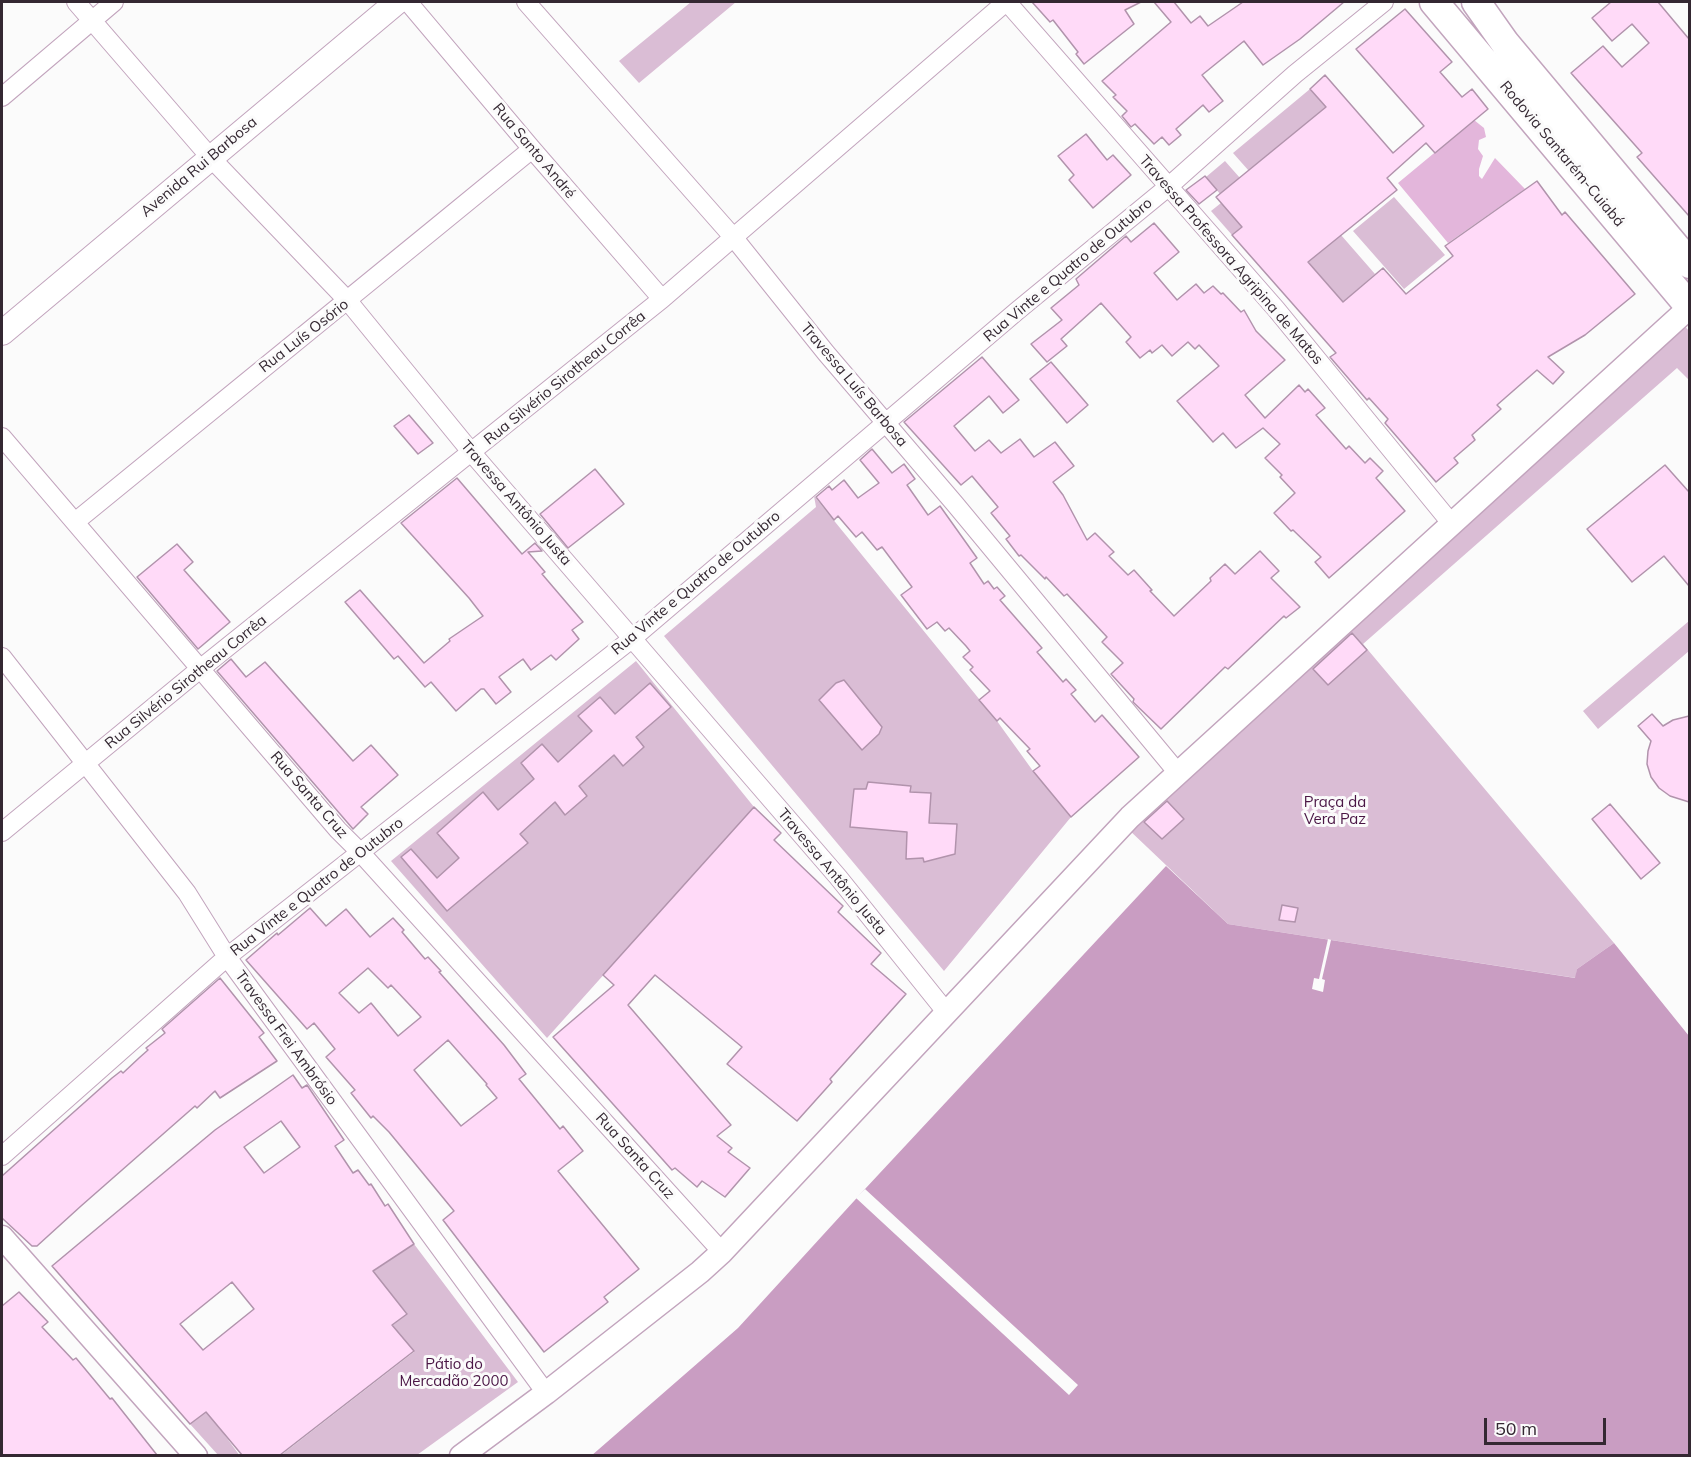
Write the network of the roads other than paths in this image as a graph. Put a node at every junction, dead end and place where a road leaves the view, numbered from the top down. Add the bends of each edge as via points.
1 (75, 2) edge
2 (114, 2) edge
3 (396, 2) edge
4 (408, 2) edge
5 (526, 2) edge
6 (1006, 2) edge
7 (1384, 2) edge
8 (1434, 2) edge
9 (1476, 2) edge
10 (92, 20) junction
11 (2, 97) edge
12 (532, 149) junction
13 (210, 157) junction
14 (1168, 187) junction
15 (734, 238) junction
16 (1689, 264) edge
17 (662, 299) junction
18 (348, 301) junction
19 (1689, 307) edge
20 (2, 333) edge
21 (885, 423) junction
22 (2, 437) edge
23 (472, 453) junction
24 (75, 522) junction
25 (1451, 523) junction
26 (633, 638) junction
27 (2, 657) edge
28 (200, 669) junction
29 (86, 764) junction
30 (1178, 773) junction
31 (2, 832) edge
32 (360, 852) junction
33 (227, 957) junction
34 (946, 1012) junction
35 (2, 1155) edge
36 (2, 1237) edge
37 (722, 1252) junction
38 (546, 1393) junction
39 (196, 1455) edge
40 (461, 1455) edge

1 - 10 street, Travessa Antônio Justa
2 - 10 street
3 - 13 main road, Avenida Rui Barbosa
4 - 12 street, Rua Santo André
5 - 15 street, Travessa Luís Barbosa
6 - 14 street, Travessa Professora Agripina de Matos
6 - 15 street, Rua Silvério Sirotheau Corrêa
7 - 14 street, Rua Vinte e Quatro de Outubro via 1295,74
8 - 19 highway, Rodovia Santarém-Cuiabá
9 - 16 highway, Rodovia Santarém-Cuiabá via 1505,43
10 - 11 street
10 - 13 street, Travessa Antônio Justa
12 - 17 street, Rua Santo André
12 - 18 street, Rua Luís Osório
13 - 18 street, Travessa Antônio Justa
13 - 20 main road, Avenida Rui Barbosa
14 - 21 street, Rua Vinte e Quatro de Outubro
14 - 25 street, Travessa Professora Agripina de Matos via 1276,309
15 - 17 street, Rua Silvério Sirotheau Corrêa
15 - 21 street, Travessa Luís Barbosa
17 - 23 street, Rua Silvério Sirotheau Corrêa
18 - 23 street, Travessa Antônio Justa
18 - 24 street, Rua Luís Osório
19 - 25 street
21 - 26 street, Rua Vinte e Quatro de Outubro
21 - 30 street, Travessa Luís Barbosa
22 - 24 street, Rua Santa Cruz
23 - 26 street, Travessa Antônio Justa
23 - 28 street, Rua Silvério Sirotheau Corrêa
24 - 28 street, Rua Santa Cruz
25 - 30 street
26 - 32 street, Rua Vinte e Quatro de Outubro
26 - 34 street, Travessa Antônio Justa via 838,877
27 - 29 street, Travessa Frei Ambrósio
28 - 29 street, Rua Silvério Sirotheau Corrêa
28 - 32 street, Rua Santa Cruz
29 - 31 street, Rua Silvério Sirotheau Corrêa
29 - 33 street, Travessa Frei Ambrósio via 187,893
30 - 34 street via 1130,817
32 - 33 street, Rua Vinte e Quatro de Outubro
32 - 37 street, Rua Santa Cruz
33 - 35 street, Rua Vinte e Quatro de Outubro
33 - 38 street, Travessa Frei Ambrósio
34 - 37 street
36 - 39 street
37 - 38 street
38 - 40 street

